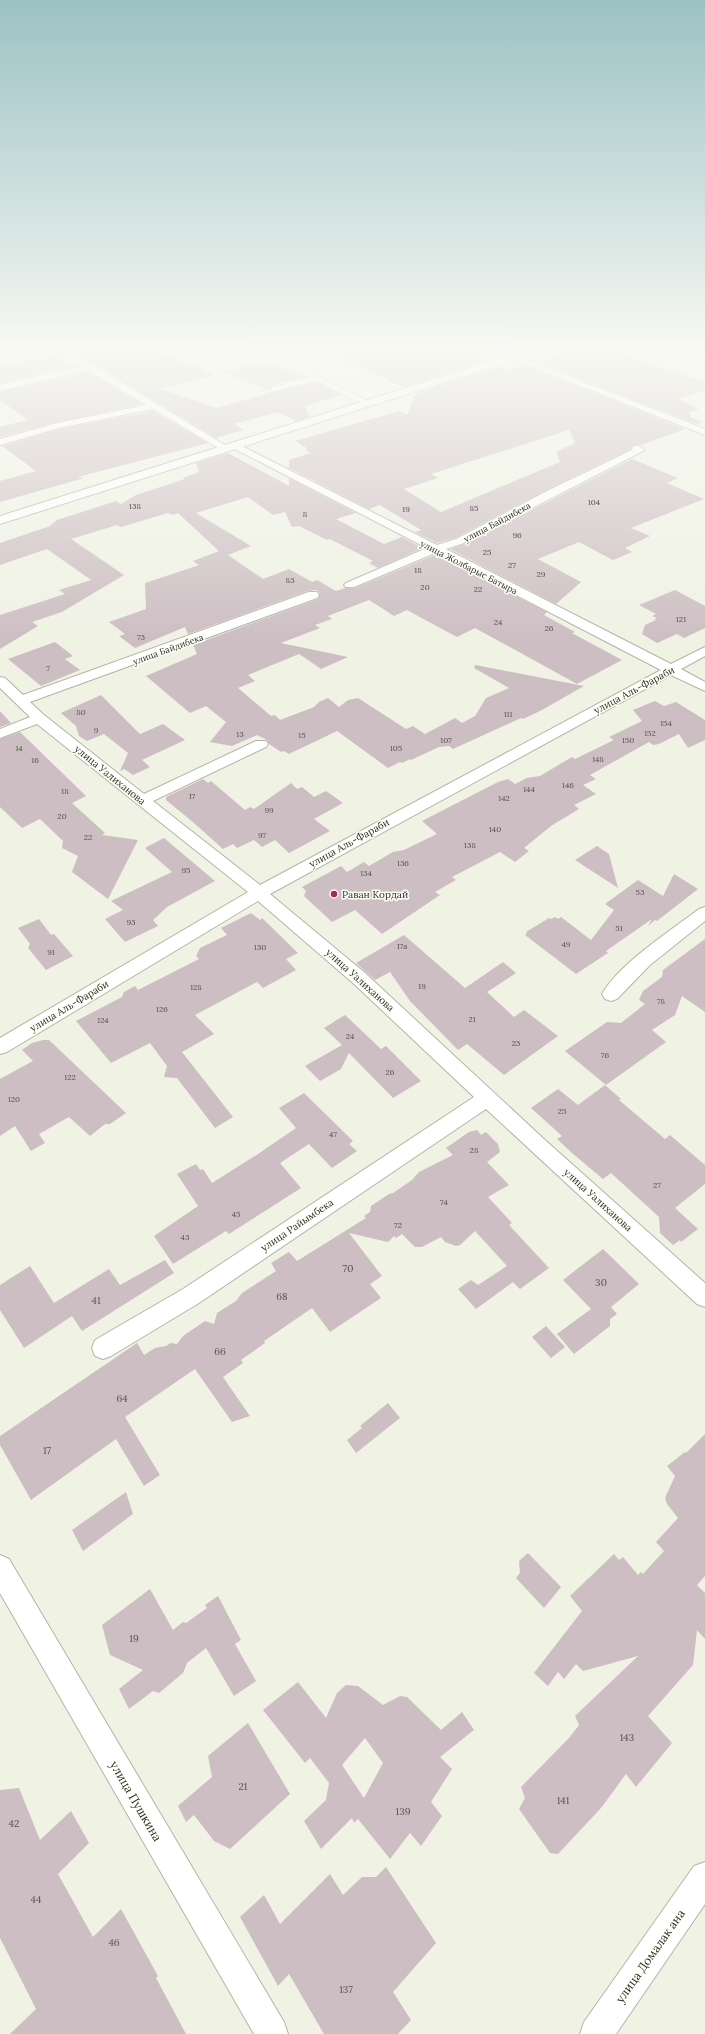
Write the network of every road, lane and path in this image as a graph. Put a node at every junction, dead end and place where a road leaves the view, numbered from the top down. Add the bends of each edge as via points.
1 (223, 449) edge
2 (233, 449) edge
3 (638, 449) edge
4 (0, 520) edge
5 (435, 549) junction
6 (350, 585) dead end
7 (312, 595) dead end
8 (705, 651) edge
9 (672, 670) junction
10 (0, 681) edge
11 (705, 688) edge
12 (22, 700) junction
13 (39, 718) junction
14 (0, 734) edge
15 (261, 744) dead end
16 (142, 800) junction
17 (259, 893) junction
18 (705, 912) edge
19 (612, 994) dead end
20 (0, 1047) edge
21 (488, 1098) junction
22 (705, 1297) edge
23 (103, 1348) dead end
24 (0, 1568) edge
25 (705, 1877) edge
26 (272, 2034) edge
27 (596, 2034) edge

1 - 4 highway
2 - 5 street, улица Жолбарыс Батыра
3 - 5 street, улица Байдибека via 640,450 551,493 467,538
5 - 6 street
5 - 9 street, улица Жолбарыс Батыра
7 - 12 street, улица Байдибека
8 - 9 street, улица Аль-Фараби
9 - 11 street, улица Жолбарыс Батыра
9 - 17 street, улица Аль-Фараби
10 - 12 street, улица Уалиханова
12 - 13 street, улица Уалиханова
13 - 14 street
13 - 16 street, улица Уалиханова
15 - 16 street
16 - 17 street, улица Уалиханова
17 - 20 street, улица Аль-Фараби
17 - 21 street, улица Уалиханова via 358,978
18 - 19 street via 627,974
21 - 22 street, улица Уалиханова
21 - 23 street, улица Райымбека via 191,1296
24 - 26 street, улица Пушкина
25 - 27 street, улица Домалак ана

